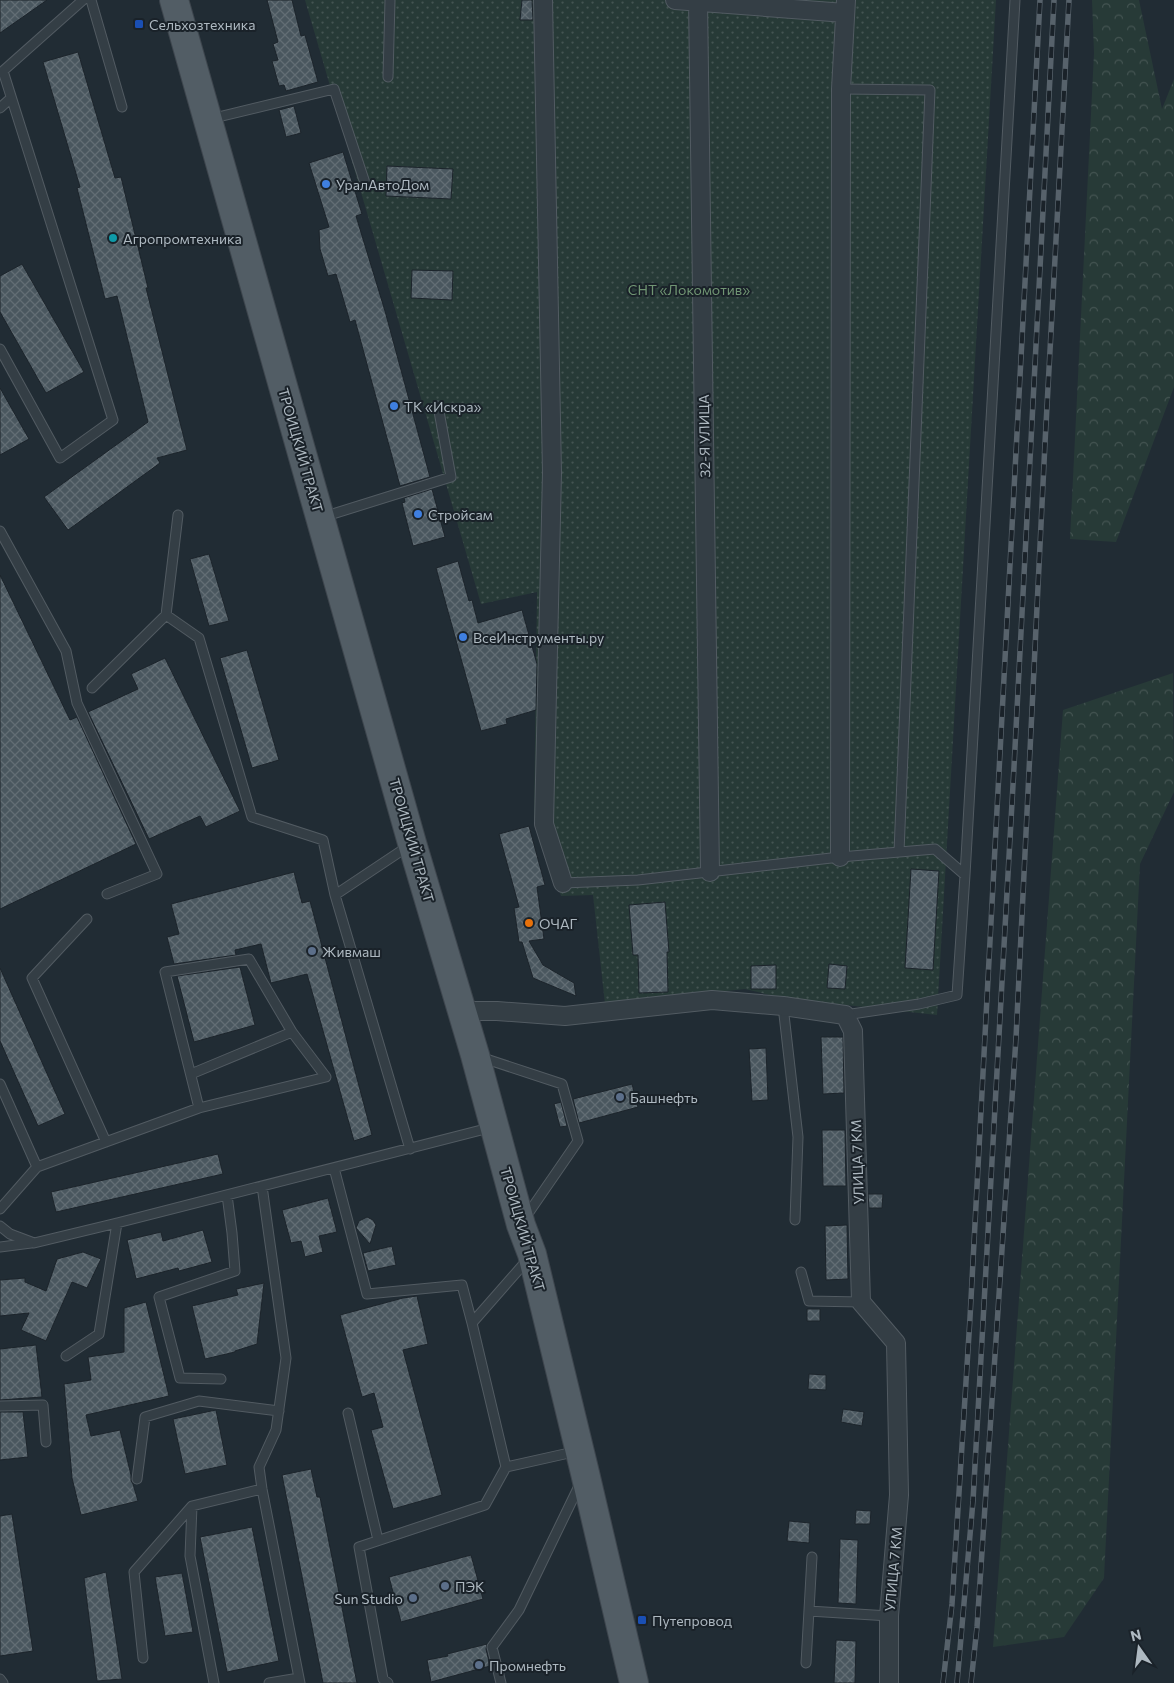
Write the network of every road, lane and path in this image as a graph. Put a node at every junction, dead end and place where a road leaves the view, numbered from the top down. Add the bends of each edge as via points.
1 (83, 0) edge
2 (91, 0) edge
3 (174, 0) edge
4 (390, 0) edge
5 (543, 0) edge
6 (675, 0) edge
7 (1015, 0) edge
8 (698, 1) edge
9 (846, 7) edge
10 (388, 77) dead end
11 (842, 89) junction
12 (12, 98) junction
13 (122, 107) dead end
14 (0, 108) edge
15 (207, 120) junction
16 (365, 183) dead end
17 (0, 349) edge
18 (438, 406) dead end
19 (178, 515) dead end
20 (320, 518) junction
21 (0, 531) edge
22 (166, 615) junction
23 (92, 688) dead end
24 (412, 843) junction
25 (899, 852) junction
26 (840, 857) junction
27 (710, 872) junction
28 (965, 875) junction
29 (563, 883) joint
30 (107, 894) dead end
31 (335, 895) junction
32 (87, 920) dead end
33 (783, 1006) junction
34 (462, 1011) junction
35 (845, 1015) junction
36 (292, 1032) junction
37 (474, 1055) junction
38 (190, 1074) junction
39 (0, 1084) edge
40 (199, 1108) junction
41 (493, 1127) junction
42 (106, 1142) junction
43 (410, 1149) junction
44 (37, 1167) junction
45 (334, 1168) junction
46 (262, 1186) junction
47 (226, 1195) junction
48 (0, 1209) edge
49 (795, 1220) dead end
50 (117, 1223) junction
51 (521, 1225) junction
52 (0, 1226) edge
53 (34, 1242) junction
54 (0, 1247) edge
55 (532, 1254) junction
56 (801, 1272) dead end
57 (861, 1302) junction
58 (472, 1323) junction
59 (66, 1356) dead end
60 (221, 1379) dead end
61 (0, 1406) edge
62 (279, 1411) junction
63 (348, 1413) dead end
64 (46, 1442) dead end
65 (583, 1462) junction
66 (506, 1467) junction
67 (137, 1479) dead end
68 (262, 1489) junction
69 (192, 1506) junction
70 (378, 1540) junction
71 (812, 1558) dead end
72 (809, 1611) junction
73 (889, 1616) junction
74 (143, 1658) dead end
75 (806, 1663) dead end
76 (0, 1679) edge
77 (300, 1680) edge
78 (3, 1683) edge
79 (214, 1683) edge
80 (269, 1683) edge
81 (388, 1683) edge
82 (501, 1683) edge
83 (634, 1683) edge
84 (889, 1683) edge

1 - 12 lane via 3,71
2 - 13 lane
3 - 15 main road, ТРОИЦКИЙ ТРАКТ
4 - 10 lane
5 - 29 street via 552,473 544,824
6 - 8 street
7 - 28 lane
8 - 9 street
8 - 27 street, 32-Я УЛИЦА
9 - 11 street
11 - 25 lane via 930,90
11 - 26 street
12 - 14 lane
12 - 17 lane via 113,420 60,458
15 - 16 lane via 334,89
15 - 20 main road, ТРОИЦКИЙ ТРАКТ
18 - 20 lane via 451,477
19 - 22 lane
20 - 24 main road, ТРОИЦКИЙ ТРАКТ
21 - 30 lane via 66,651 77,703 157,874
22 - 23 lane
22 - 31 lane via 199,638 252,817 323,840
24 - 31 lane
24 - 34 main road, ТРОИЦКИЙ ТРАКТ
25 - 26 lane
25 - 28 lane via 935,848
26 - 27 lane
27 - 29 lane via 638,880
28 - 35 lane via 957,995
31 - 43 lane
32 - 42 lane via 32,978
33 - 34 street via 712,1000 565,1016
33 - 35 street
33 - 49 lane via 798,1137
34 - 37 main road, ТРОИЦКИЙ ТРАКТ
35 - 57 street, УЛИЦА 7 КМ via 853,1031
36 - 38 lane
36 - 38 lane via 249,958 165,972
36 - 40 lane via 326,1077
37 - 41 main road, ТРОИЦКИЙ ТРАКТ
37 - 51 lane via 562,1084 578,1141
38 - 40 lane
39 - 44 lane
40 - 42 lane
41 - 43 lane
41 - 51 main road, ТРОИЦКИЙ ТРАКТ
42 - 44 lane
43 - 45 lane
44 - 48 lane
45 - 46 lane
45 - 58 lane via 367,1294 462,1285
46 - 47 lane
46 - 62 lane via 286,1358
47 - 50 lane
47 - 60 lane via 235,1271 159,1297 180,1378
50 - 53 lane
50 - 59 lane via 99,1334
51 - 55 main road, ТРОИЦКИЙ ТРАКТ
52 - 53 lane via 10,1234
53 - 54 lane
55 - 58 lane
55 - 65 main road, ТРОИЦКИЙ ТРАКТ
56 - 57 lane via 809,1301
57 - 73 street, УЛИЦА 7 КМ via 896,1343 899,1494
58 - 66 lane
61 - 64 lane via 43,1406
62 - 67 lane via 199,1401 145,1417
62 - 68 lane via 276,1430 260,1467
63 - 70 lane
65 - 66 lane
65 - 82 lane via 519,1610 492,1647
65 - 83 main road, ТРОИЦКИЙ ТРАКТ
66 - 70 lane via 485,1505
68 - 69 lane
68 - 77 lane
69 - 74 lane via 134,1572
69 - 79 lane via 190,1556
70 - 81 lane via 359,1546 383,1679
71 - 72 lane
72 - 73 lane
72 - 75 lane
73 - 84 street, УЛИЦА 7 КМ
76 - 78 lane
77 - 80 lane

